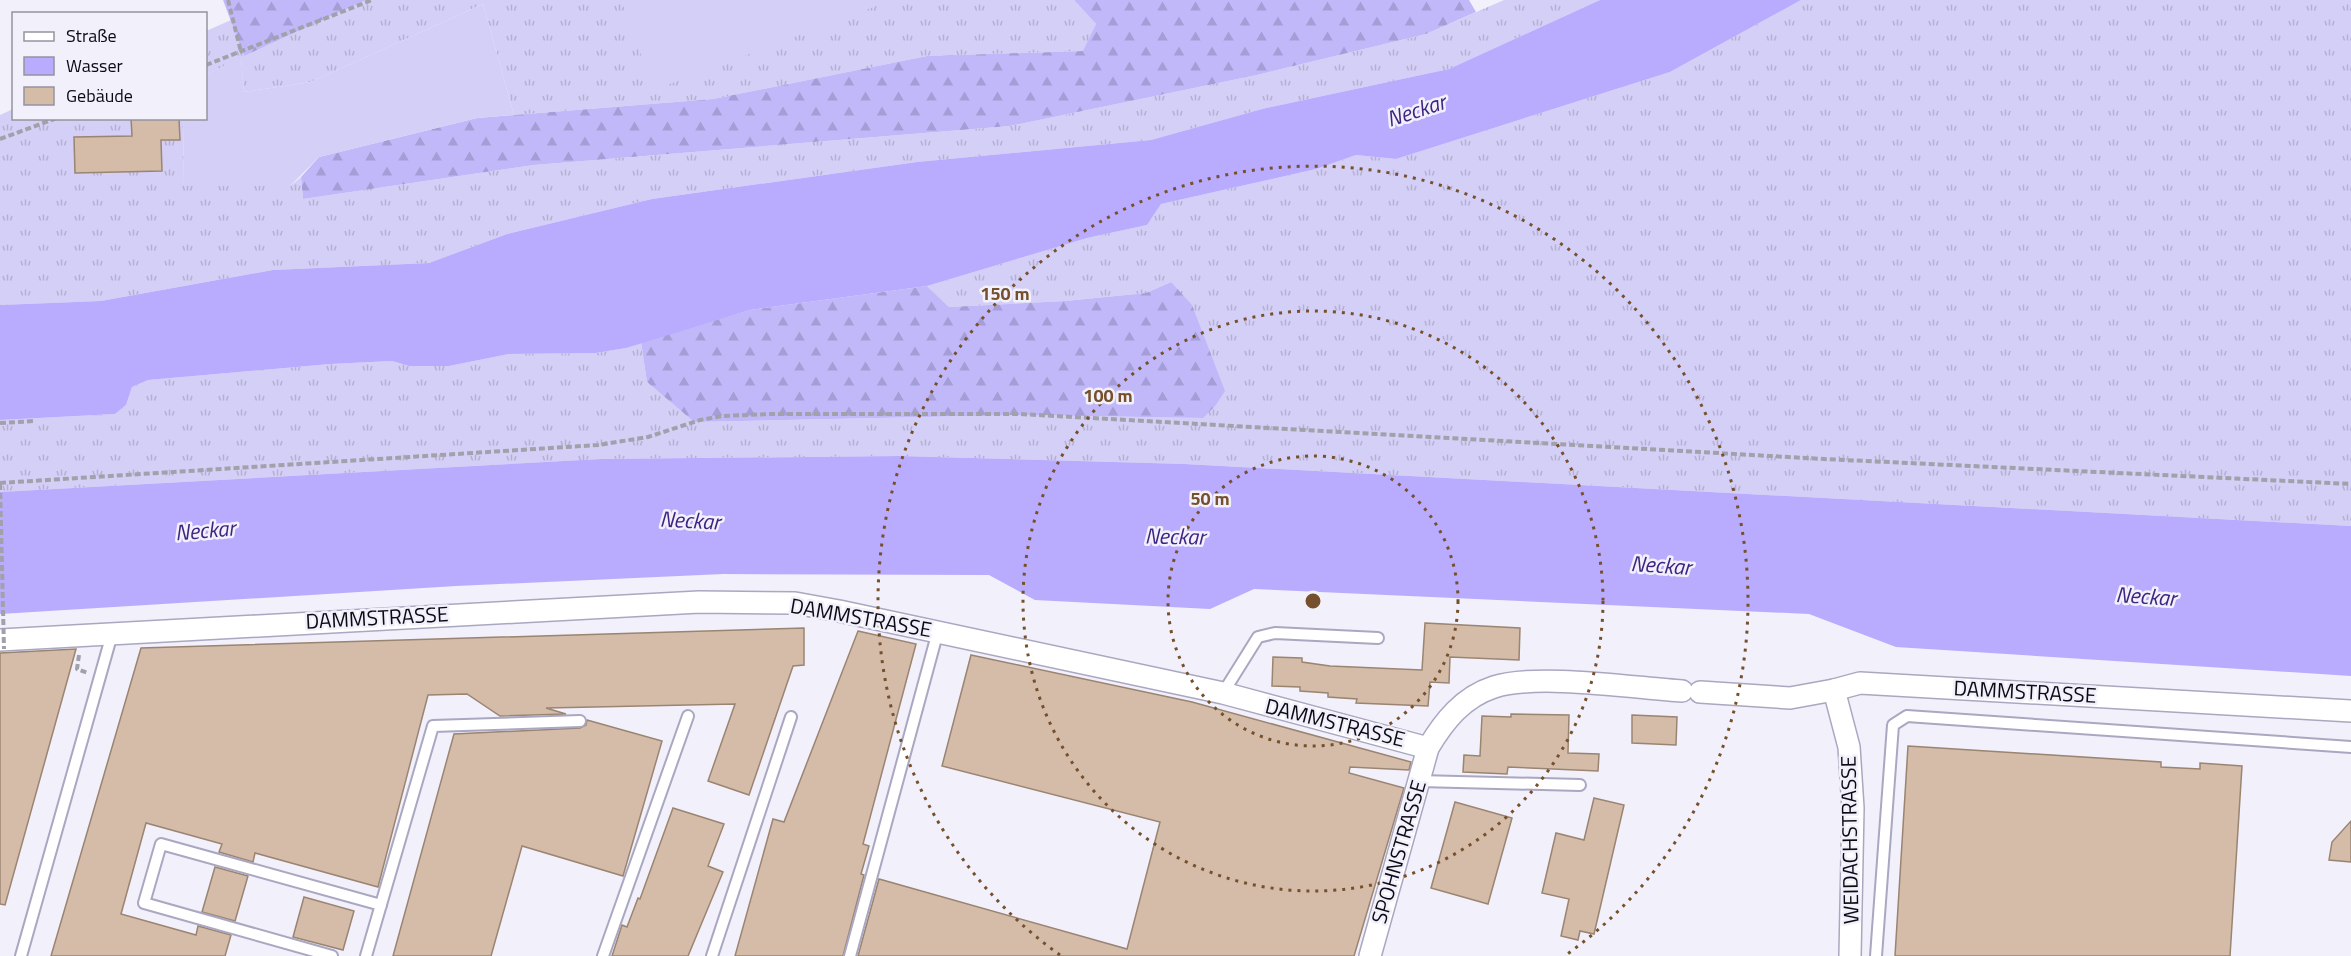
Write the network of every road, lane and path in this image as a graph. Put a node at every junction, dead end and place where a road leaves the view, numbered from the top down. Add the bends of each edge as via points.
1 (228, 0) edge
2 (372, 0) edge
3 (241, 52) junction
4 (207, 65) edge
5 (51, 120) edge
6 (0, 138) edge
7 (35, 421) dead end
8 (0, 423) edge
9 (0, 484) edge
10 (2351, 484) edge
11 (938, 631) junction
12 (112, 634) junction
13 (1378, 638) dead end
14 (2, 644) edge
15 (1834, 690) junction
16 (1223, 693) junction
17 (2351, 711) edge
18 (688, 716) dead end
19 (791, 717) dead end
20 (580, 721) dead end
21 (2351, 747) edge
22 (1428, 748) junction
23 (1419, 781) junction
24 (1580, 785) dead end
25 (381, 905) junction
26 (21, 956) edge
27 (332, 956) edge
28 (366, 956) edge
29 (603, 956) edge
30 (712, 956) edge
31 (850, 956) edge
32 (1370, 956) edge
33 (1850, 956) edge
34 (1876, 956) edge

1 - 3 path
2 - 3 path
3 - 4 path
5 - 6 path
7 - 8 path
9 - 10 path via 598,445 648,437 722,416 940,413 1020,414
9 - 14 path, bridge
11 - 12 street, DAMMSTRASSE via 795,603 699,602
11 - 16 street, DAMMSTRASSE
11 - 31 lane
12 - 14 street, DAMMSTRASSE
12 - 26 lane
13 - 16 lane via 1275,633 1258,637
15 - 17 street, DAMMSTRASSE via 1860,683
15 - 22 street, DAMMSTRASSE via 1790,698 1538,681 1495,686 1471,698 1445,719
15 - 33 street, WEIDACHSTRASSE via 1849,747 1851,778
16 - 22 street, DAMMSTRASSE
18 - 29 lane
19 - 30 lane
20 - 25 lane via 433,726
21 - 34 lane via 1907,716 1893,725
22 - 23 street, SPOHNSTRASSE
23 - 24 lane
23 - 32 street, SPOHNSTRASSE
25 - 27 lane via 161,844 144,903
25 - 28 lane

